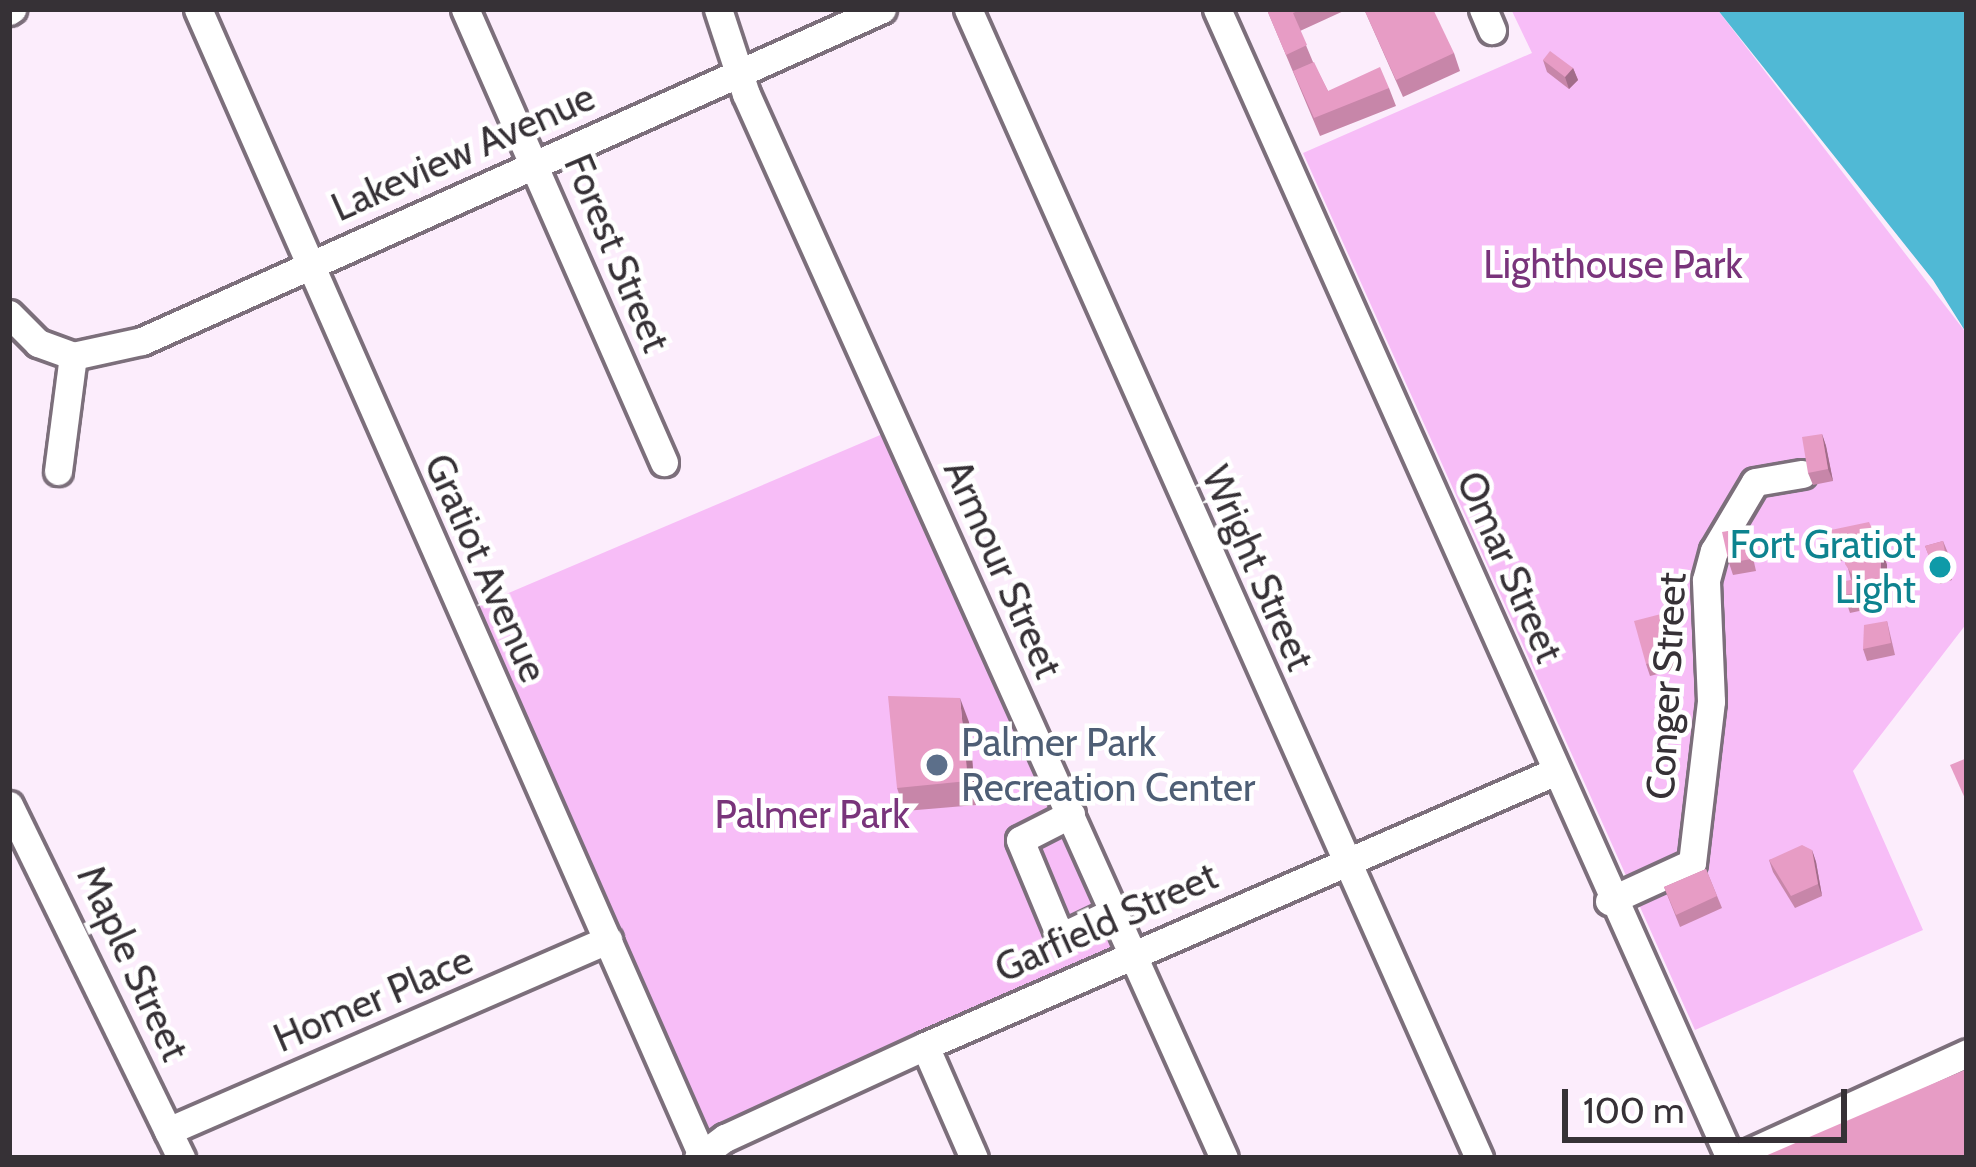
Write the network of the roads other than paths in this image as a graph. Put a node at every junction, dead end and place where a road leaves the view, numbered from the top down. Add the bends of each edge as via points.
1 (198, 9) edge
2 (465, 9) edge
3 (718, 9) edge
4 (882, 9) edge
5 (968, 9) edge
6 (1217, 9) edge
7 (741, 72) junction
8 (535, 161) junction
9 (308, 264) junction
10 (9, 314) edge
11 (73, 356) junction
12 (664, 462) dead end
13 (58, 471) dead end
14 (1802, 474) edge
15 (1554, 772) junction
16 (9, 805) edge
17 (1071, 814) junction
18 (1344, 857) junction
19 (1610, 901) junction
20 (1115, 911) junction
21 (608, 940) junction
22 (1135, 953) junction
23 (925, 1046) junction
24 (1967, 1053) edge
25 (168, 1130) junction
26 (701, 1157) edge
27 (181, 1158) edge
28 (974, 1158) edge
29 (1224, 1158) edge
30 (1479, 1158) edge
31 (1734, 1158) edge

1 - 9 street, Gratiot Avenue
2 - 8 street, Forest Street
3 - 7 street, Armour Street
4 - 7 street, Lakeview Avenue
5 - 18 street, Wright Street
6 - 15 street, Omar Street
7 - 8 street, Lakeview Avenue
7 - 17 street, Armour Street
8 - 9 street, Lakeview Avenue
8 - 12 street, Forest Street
9 - 11 street, Lakeview Avenue via 142,341
9 - 21 street, Gratiot Avenue
10 - 11 street via 38,343
11 - 13 street
14 - 19 street, Conger Street via 1755,482 1710,566 1711,701 1692,863
15 - 18 street, Garfield Street
15 - 19 street, Omar Street
16 - 25 street, Maple Street
17 - 20 street, Armour Street
17 - 20 street via 1020,840 1048,910 1057,929 1070,933
18 - 22 street, Garfield Street
18 - 30 street, Wright Street
19 - 31 street, Omar Street
20 - 22 street, Armour Street
21 - 25 street, Homer Place
21 - 26 street, Gratiot Avenue
22 - 23 street, Garfield Street
22 - 29 street, Armour Street
23 - 26 street, Garfield Street via 725,1138
23 - 28 street
24 - 31 street
25 - 27 street, Maple Street

